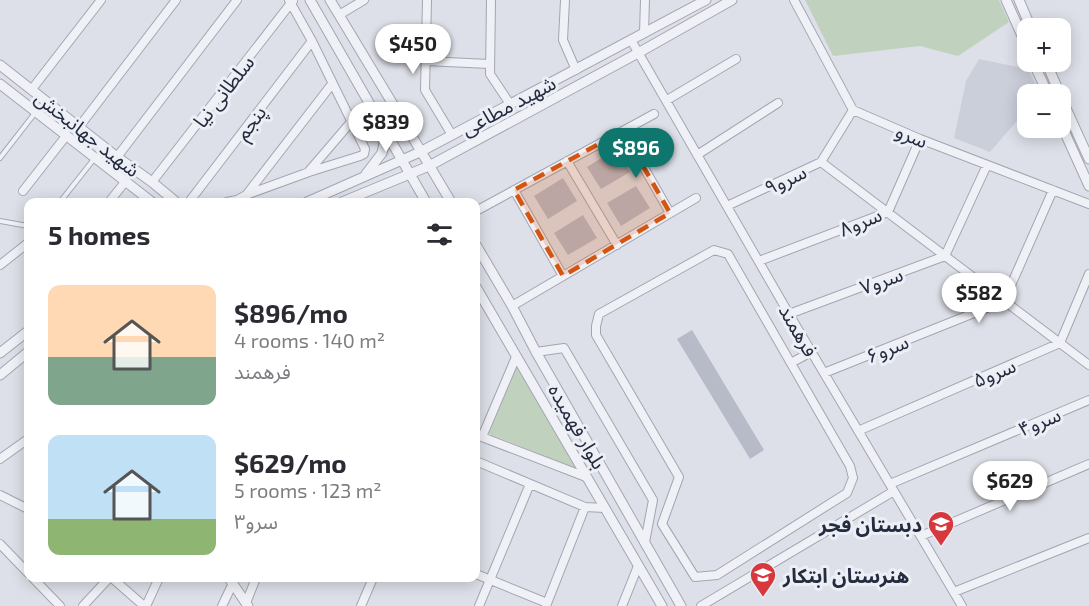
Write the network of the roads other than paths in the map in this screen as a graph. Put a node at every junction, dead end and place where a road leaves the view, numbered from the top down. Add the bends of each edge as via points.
1 (100, 0) edge
2 (176, 0) edge
3 (237, 0) edge
4 (310, 0) edge
5 (330, 0) edge
6 (364, 0) edge
7 (428, 0) edge
8 (491, 0) edge
9 (565, 0) edge
10 (645, 0) edge
11 (706, 0) edge
12 (732, 0) edge
13 (794, 0) edge
14 (1006, 0) edge
15 (1018, 0) edge
16 (291, 1) edge
17 (339, 15) junction
18 (1026, 18) edge
19 (1017, 24) edge
20 (644, 33) junction
21 (631, 40) junction
22 (312, 41) junction
23 (638, 53) junction
24 (736, 59) dead end
25 (426, 61) junction
26 (489, 64) junction
27 (0, 65) edge
28 (576, 70) junction
29 (0, 84) edge
30 (332, 84) junction
31 (32, 89) junction
32 (42, 97) junction
33 (667, 100) junction
34 (778, 103) dead end
35 (510, 104) junction
36 (853, 110) junction
37 (34, 111) junction
38 (654, 114) dead end
39 (1071, 119) edge
40 (351, 122) junction
41 (382, 126) junction
42 (79, 127) junction
43 (623, 131) junction
44 (452, 135) junction
45 (66, 136) junction
46 (1067, 138) edge
47 (920, 139) junction
48 (420, 152) junction
49 (697, 155) junction
50 (117, 157) junction
51 (0, 158) edge
52 (95, 159) junction
53 (1089, 159) edge
54 (402, 161) junction
55 (567, 161) junction
56 (821, 162) junction
57 (987, 165) junction
58 (429, 166) junction
59 (309, 172) junction
60 (410, 175) junction
61 (362, 178) junction
62 (125, 182) junction
63 (152, 182) junction
64 (1089, 186) edge
65 (514, 190) junction
66 (1053, 190) junction
67 (24, 191) dead end
68 (246, 195) junction
69 (63, 198) edge
70 (112, 198) edge
71 (146, 198) edge
72 (171, 198) edge
73 (192, 198) edge
74 (241, 198) edge
75 (316, 198) edge
76 (358, 198) edge
77 (424, 198) edge
78 (448, 198) edge
79 (696, 198) dead end
80 (1089, 204) edge
81 (727, 206) junction
82 (480, 209) edge
83 (888, 212) junction
84 (670, 213) junction
85 (0, 221) edge
86 (24, 225) edge
87 (617, 245) junction
88 (24, 246) edge
89 (480, 252) edge
90 (945, 256) junction
91 (759, 261) junction
92 (0, 265) edge
93 (1089, 274) edge
94 (563, 276) junction
95 (480, 294) edge
96 (1004, 301) junction
97 (512, 306) junction
98 (789, 314) junction
99 (24, 334) edge
100 (1060, 343) junction
101 (536, 352) junction
102 (812, 352) junction
103 (0, 353) edge
104 (24, 355) edge
105 (516, 357) junction
106 (791, 363) junction
107 (1089, 365) edge
108 (824, 373) junction
109 (0, 375) edge
110 (1089, 400) edge
111 (858, 431) junction
112 (24, 442) edge
113 (0, 459) edge
114 (480, 463) edge
115 (1089, 464) edge
116 (586, 477) junction
117 (530, 484) junction
118 (892, 488) junction
119 (0, 495) edge
120 (24, 506) edge
121 (585, 507) junction
122 (605, 508) junction
123 (921, 536) junction
124 (1089, 538) edge
125 (645, 542) junction
126 (0, 544) edge
127 (638, 566) junction
128 (24, 569) edge
129 (480, 576) edge
130 (490, 580) junction
131 (37, 582) edge
132 (106, 582) edge
133 (115, 582) edge
134 (157, 582) edge
135 (230, 582) edge
136 (232, 582) edge
137 (255, 582) edge
138 (371, 582) edge
139 (954, 592) junction
140 (247, 604) edge
141 (545, 605) edge
142 (60, 606) edge
143 (83, 606) edge
144 (145, 606) edge
145 (222, 606) edge
146 (361, 606) edge
147 (479, 606) edge
148 (622, 606) edge
149 (662, 606) edge
150 (681, 606) edge
151 (701, 606) edge
152 (962, 606) edge

1 - 31 street
2 - 42 street
3 - 50 street
4 - 41 street
5 - 17 street
6 - 17 street
7 - 25 street
8 - 26 street
9 - 28 street via 563,40
10 - 20 street
11 - 20 street, شهید مطاعی
12 - 23 street, شهید مطاعی
13 - 36 street
14 - 19 street
15 - 18 street
16 - 22 street
16 - 63 street, سلطانی نیا
17 - 48 street
20 - 21 street, شهید مطاعی
21 - 23 street, فرهمند
21 - 28 street, شهید مطاعی
22 - 30 street
22 - 73 street, پنجم
23 - 33 street, فرهمند
23 - 58 street, شهید مطاعی
24 - 33 street
25 - 26 street
25 - 44 street via 425,90
26 - 35 street via 490,74
27 - 31 street, شهید جهانبخش
28 - 35 street, شهید مطاعی
29 - 37 street, شهید جهانبخش
30 - 40 street
30 - 68 street
31 - 32 street, شهید جهانبخش
32 - 37 street
32 - 42 street, شهید جهانبخش
33 - 49 street, فرهمند
34 - 49 street
35 - 44 street, شهید مطاعی
36 - 47 street, سرو
36 - 56 street, سرو۹
37 - 45 street, شهید جهانبخش
37 - 51 lane
38 - 43 street
39 - 53 street
40 - 59 street
40 - 59 street via 364,144 364,153
41 - 54 street
41 - 61 street via 386,134 383,150
42 - 50 street, شهید جهانبخش
43 - 55 street
43 - 84 street
44 - 48 street, شهید مطاعی
45 - 52 street, شهید جهانبخش
45 - 67 street
46 - 64 street
47 - 57 street, سرو
47 - 83 street, سرو۸
48 - 54 street, شهید مطاعی
48 - 58 street
49 - 81 street, فرهمند
50 - 63 street, شهید جهانبخش
52 - 62 street, شهید جهانبخش
52 - 69 lane
54 - 60 street
54 - 61 street, شهید مطاعی
55 - 65 street
55 - 87 street
56 - 81 street, سرو۹
56 - 83 street
57 - 66 street, سرو
57 - 90 street
58 - 60 street, شهید مطاعی
58 - 78 street
59 - 68 street
60 - 76 street, شهید مطاعی
60 - 77 street
61 - 75 street, شهید مطاعی
62 - 70 street
62 - 71 street, شهید جهانبخش
63 - 72 street, شهید جهانبخش
65 - 82 street
65 - 94 street
66 - 80 street, سرو
66 - 96 street
68 - 74 street
79 - 84 street
81 - 91 street, فرهمند
83 - 90 street
83 - 91 street, سرو۸
84 - 87 street
85 - 86 lane
87 - 94 street
88 - 92 street
89 - 97 street, بلوار فهمیده
90 - 96 street
90 - 98 street, سرو۷
91 - 98 street, فرهمند
93 - 100 street
94 - 97 street
95 - 105 street, بلوار فهمیده
96 - 100 street
96 - 108 street, سرو۶
97 - 101 street, بلوار فهمیده
98 - 102 street, فرهمند
99 - 103 street
100 - 107 street
100 - 111 street, سرو۵
101 - 125 street, بلوار فهمیده
101 - 125 street via 564,348 653,500
102 - 106 street
102 - 108 street, فرهمند
104 - 109 street
105 - 116 street, بلوار فهمیده
105 - 116 street via 482,437
106 - 106 street via 850,466 853,478 847,493 717,575 695,577 662,524 679,477 596,335 599,314 714,250 728,254
108 - 111 street, فرهمند
110 - 118 street, سرو۴
111 - 118 street, فرهمند
112 - 113 street
114 - 117 street
115 - 123 street
116 - 122 street, بلوار فهمیده
117 - 121 street
117 - 130 street
118 - 123 street, فرهمند
118 - 151 street, سرو۴
119 - 120 street
121 - 122 street
121 - 141 street
122 - 127 street, بلوار فهمیده
123 - 139 street, فرهمند
124 - 139 street
125 - 150 street, بلوار فهمیده
126 - 128 street
127 - 148 street
127 - 149 street, بلوار فهمیده
129 - 130 street
130 - 141 street
130 - 147 street
131 - 142 street
132 - 143 street
133 - 144 street
134 - 144 street
135 - 145 street
136 - 140 street
137 - 140 street
138 - 146 street
139 - 152 street, فرهمند

